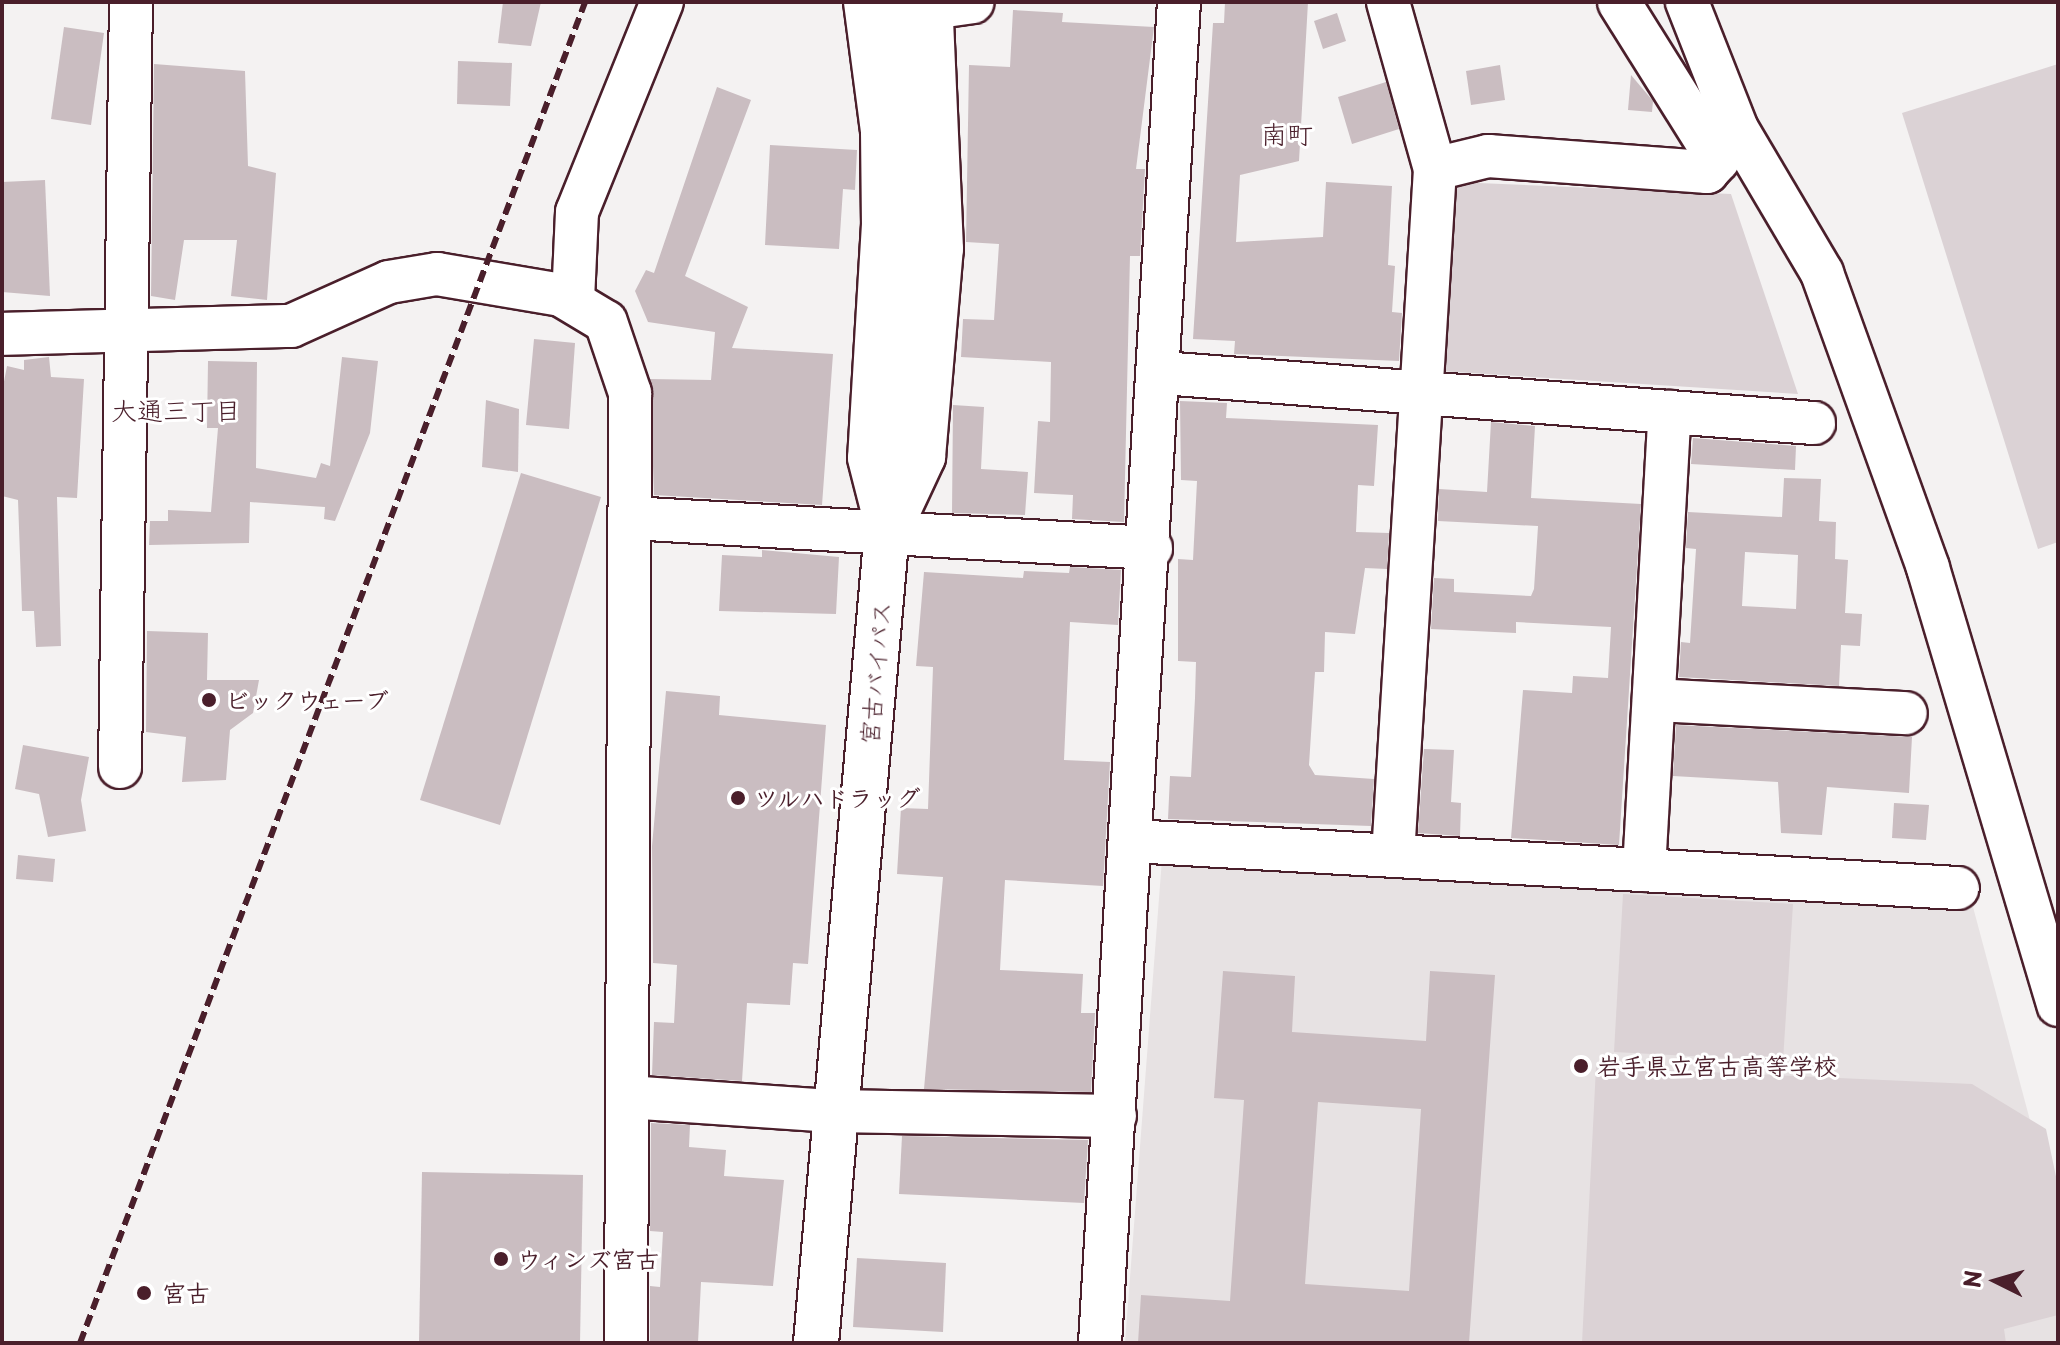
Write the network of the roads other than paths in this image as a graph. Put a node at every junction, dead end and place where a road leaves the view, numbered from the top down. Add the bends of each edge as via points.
1 (131, 2) edge
2 (662, 2) edge
3 (865, 2) edge
4 (973, 2) edge
5 (1179, 2) edge
6 (1388, 2) edge
7 (1619, 2) edge
8 (1687, 2) edge
9 (921, 4) edge
10 (1435, 169) junction
11 (573, 300) junction
12 (123, 333) junction
13 (2, 334) edge
14 (1162, 373) junction
15 (1422, 393) junction
16 (1670, 412) junction
17 (1814, 423) dead end
18 (630, 518) junction
19 (888, 534) junction
20 (1151, 548) junction
21 (1654, 700) junction
22 (1906, 713) dead end
23 (120, 767) dead end
24 (1132, 841) junction
25 (1393, 856) junction
26 (1644, 870) junction
27 (1958, 888) dead end
28 (2058, 1005) edge
29 (627, 1097) junction
30 (834, 1111) junction
31 (1115, 1116) junction
32 (626, 1343) edge
33 (816, 1343) edge
34 (1100, 1343) edge

1 - 12 street
2 - 11 street via 577,212
3 - 19 street via 882,131 883,224 869,458
4 - 9 street
5 - 14 street
6 - 10 street
7 - 10 street via 1718,160 1707,172 1488,156
8 - 28 street via 1737,129 1822,273 1928,568
9 - 19 highway, 宮古バイパス via 912,98 911,254
9 - 19 street via 942,249 924,457
10 - 15 street
11 - 12 street via 424,275 389,282 291,326
11 - 18 street via 606,322 627,369
12 - 13 street
12 - 23 street
14 - 15 street
14 - 20 street
15 - 16 street
15 - 25 street
16 - 17 street
16 - 21 street
18 - 19 street
18 - 29 street
19 - 20 street
19 - 30 highway, 宮古バイパス
20 - 24 street
21 - 22 street
21 - 26 street
24 - 25 street
24 - 31 street
25 - 26 street
26 - 27 street
29 - 30 street
29 - 32 street
30 - 31 street
30 - 33 highway, 宮古バイパス
31 - 34 street

